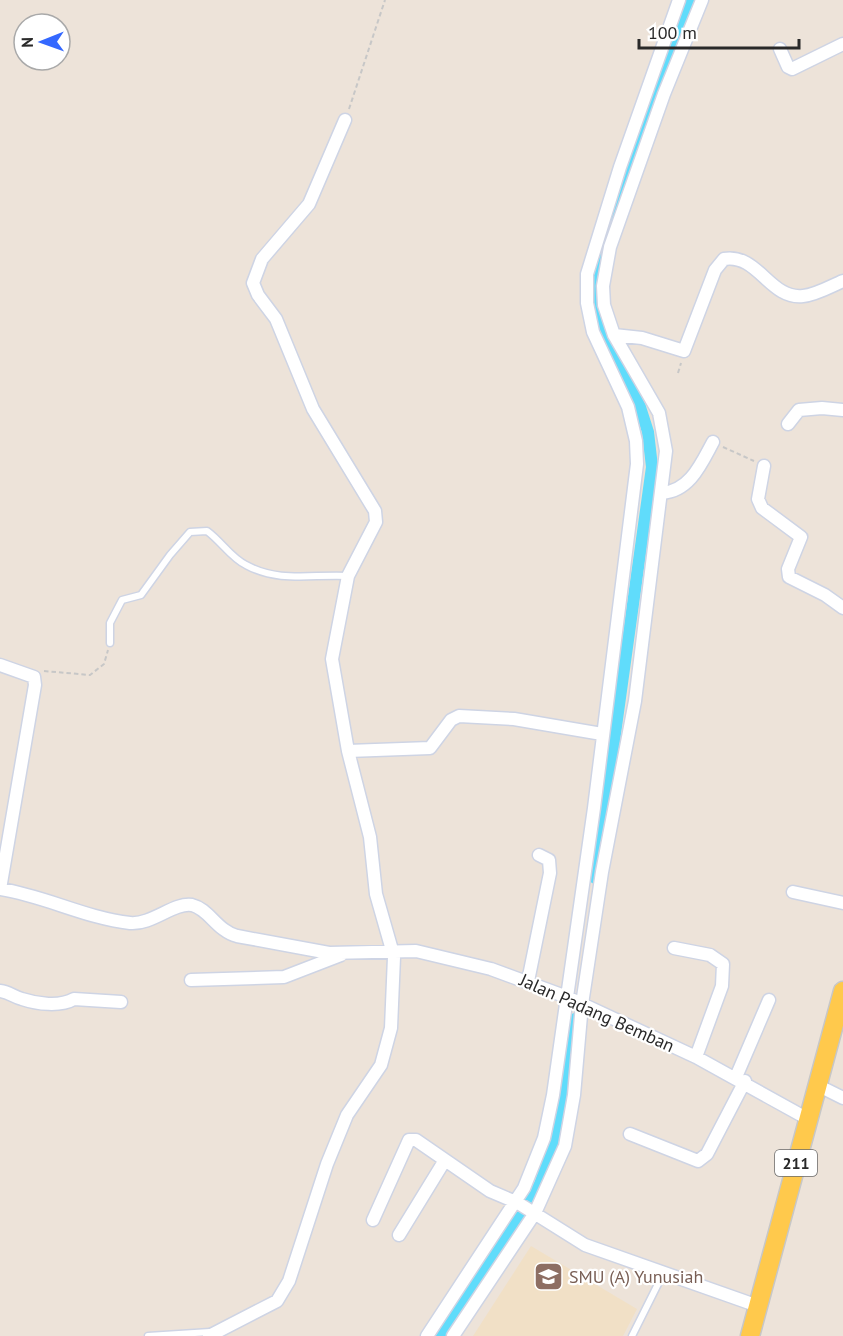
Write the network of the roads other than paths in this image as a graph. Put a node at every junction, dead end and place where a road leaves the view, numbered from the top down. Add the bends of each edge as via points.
1 (679, 0) edge
2 (702, 0) edge
3 (843, 44) edge
4 (780, 49) dead end
5 (345, 120) road end
6 (622, 191) junction
7 (603, 245) junction
8 (843, 281) edge
9 (614, 335) junction
10 (843, 410) edge
11 (788, 424) dead end
12 (713, 442) road end
13 (764, 466) road end
14 (662, 493) junction
15 (348, 576) junction
16 (843, 608) edge
17 (110, 643) road end
18 (0, 665) edge
19 (602, 734) junction
20 (348, 751) junction
21 (539, 855) dead end
22 (0, 889) edge
23 (793, 892) dead end
24 (843, 903) edge
25 (674, 948) dead end
26 (390, 951) junction
27 (346, 953) junction
28 (190, 980) dead end
29 (528, 981) junction
30 (0, 991) edge
31 (843, 991) edge
32 (769, 1000) dead end
33 (574, 1001) junction
34 (121, 1002) dead end
35 (696, 1057) junction
36 (740, 1079) junction
37 (817, 1085) junction
38 (843, 1098) edge
39 (808, 1119) junction
40 (630, 1134) dead end
41 (446, 1160) junction
42 (516, 1203) junction
43 (533, 1212) junction
44 (373, 1220) dead end
45 (399, 1235) dead end
46 (664, 1271) junction
47 (758, 1306) junction
48 (212, 1334) edge
49 (148, 1336) edge
50 (427, 1336) edge
51 (453, 1336) edge
52 (632, 1336) edge
53 (750, 1336) edge

1 - 6 street
2 - 6 street
3 - 4 street via 792,69
5 - 15 street via 309,204 262,259 253,282 276,319 313,409 375,511 376,522
6 - 7 street
7 - 9 street via 604,306
7 - 19 street via 587,274 587,303 593,332 628,407 638,464
8 - 9 street via 804,296 792,296 748,263 733,257 724,259 715,270 684,351 642,338
9 - 14 street via 659,413 666,451
10 - 11 street via 800,410
12 - 14 street via 689,482 670,493
13 - 16 street via 758,499 762,508 801,537 789,577
14 - 33 street via 635,702
15 - 17 lane via 278,576 246,565 207,531 190,532 141,595 122,600 110,623
15 - 20 street via 332,659
18 - 22 street via 34,677 35,685
19 - 20 street via 459,716 430,748
19 - 33 street
20 - 26 street via 370,837 376,894
21 - 29 street via 549,860 550,873
22 - 27 street via 95,917 133,923 192,905 226,933
23 - 24 street
25 - 35 street via 710,955 723,964 723,986
26 - 27 street, Jalan Padang Bemban
26 - 29 street, Jalan Padang Bemban via 451,958
26 - 48 street via 394,1003 392,1028 381,1065 347,1115 288,1281 277,1301
27 - 28 street via 284,977
29 - 33 street, Jalan Padang Bemban
30 - 34 street via 45,1004 74,999
31 - 37 main road, 211
32 - 36 street
33 - 35 street, Jalan Padang Bemban
33 - 42 street via 544,1138
33 - 43 street via 574,1095 565,1146
35 - 36 street, Jalan Padang Bemban
36 - 39 street, Jalan Padang Bemban
36 - 40 street via 706,1154 698,1161
37 - 38 street
37 - 39 main road, 211
39 - 47 main road, 211
41 - 42 street via 490,1191
41 - 44 street via 422,1143 409,1140
41 - 45 street
42 - 43 street
42 - 50 street
43 - 46 street via 585,1245
43 - 51 street
46 - 47 street
46 - 52 lane
47 - 53 main road, 211
48 - 49 lane

